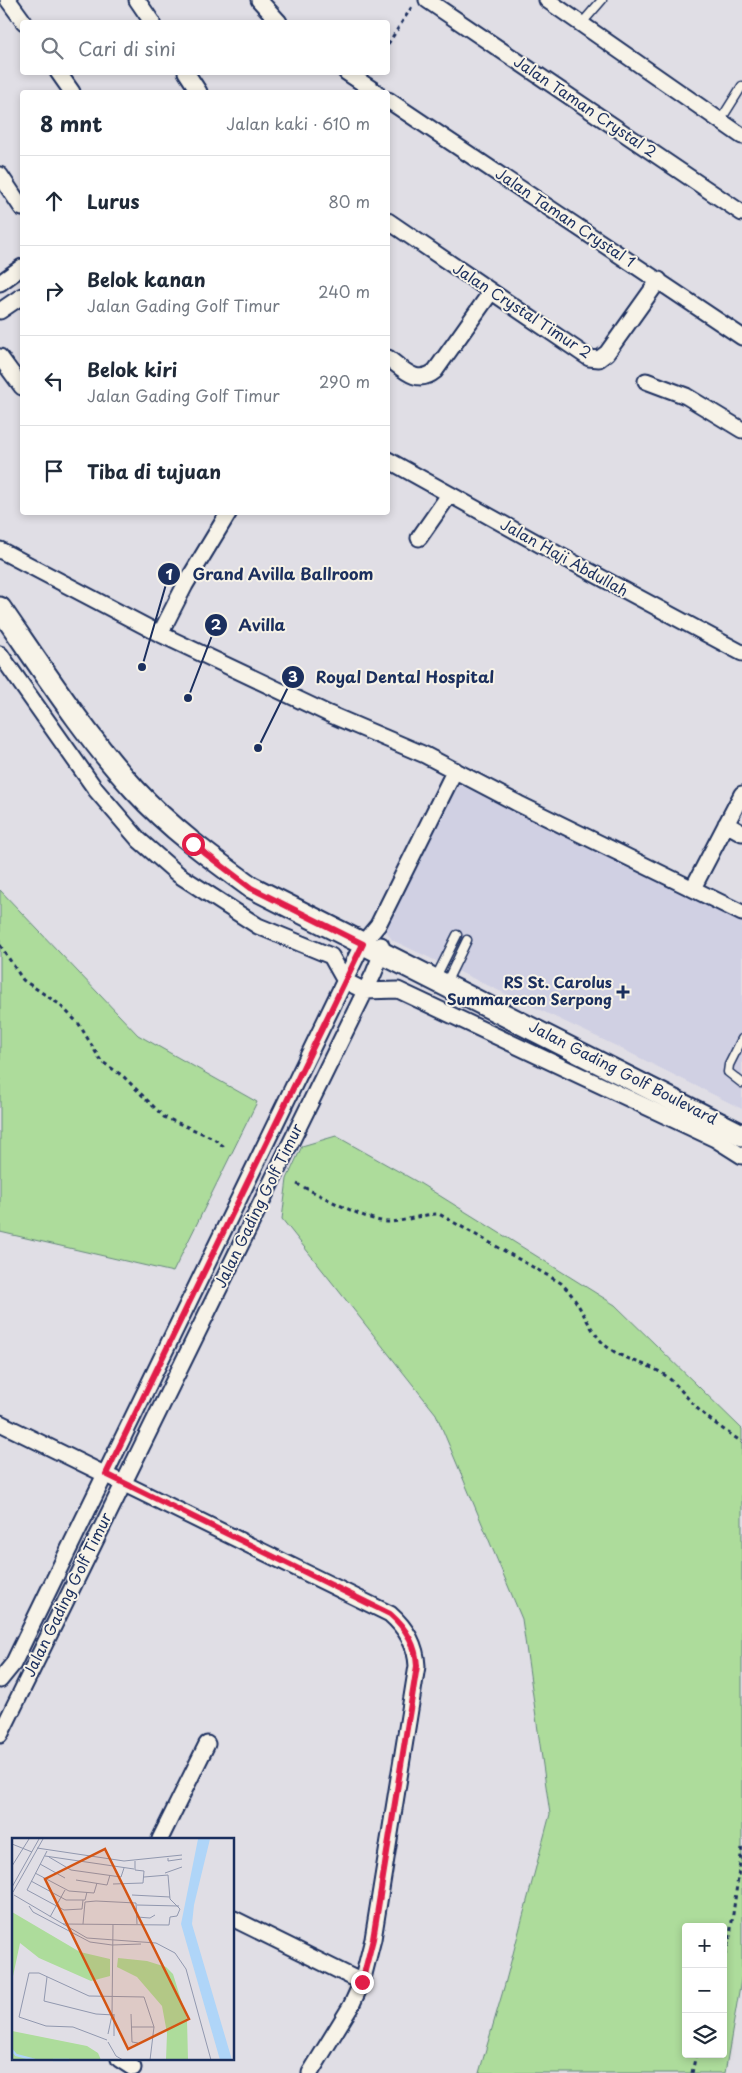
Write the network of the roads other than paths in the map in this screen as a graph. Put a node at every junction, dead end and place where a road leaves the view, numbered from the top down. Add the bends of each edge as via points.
1 (8, 0) edge
2 (137, 0) edge
3 (259, 0) edge
4 (427, 0) edge
5 (547, 0) edge
6 (602, 0) edge
7 (23, 20) edge
8 (151, 20) edge
9 (277, 20) edge
10 (582, 23) junction
11 (60, 75) edge
12 (188, 75) edge
13 (350, 75) edge
14 (742, 86) edge
15 (71, 90) edge
16 (199, 90) edge
17 (373, 90) edge
18 (390, 101) edge
19 (720, 121) junction
20 (742, 136) edge
21 (0, 175) edge
22 (20, 205) edge
23 (742, 213) edge
24 (390, 222) edge
25 (20, 268) edge
26 (658, 280) junction
27 (0, 282) edge
28 (491, 292) junction
29 (20, 297) edge
30 (0, 311) edge
31 (742, 337) edge
32 (0, 357) edge
33 (390, 359) edge
34 (646, 381) dead end
35 (20, 384) edge
36 (742, 430) edge
37 (390, 461) edge
38 (449, 495) junction
39 (227, 515) edge
40 (419, 538) dead end
41 (0, 550) edge
42 (0, 608) edge
43 (160, 634) junction
44 (742, 653) edge
45 (0, 654) edge
46 (455, 770) junction
47 (742, 794) edge
48 (726, 824) junction
49 (742, 833) edge
50 (693, 888) junction
51 (742, 913) edge
52 (378, 925) junction
53 (457, 935) dead end
54 (467, 940) dead end
55 (363, 944) junction
56 (382, 953) junction
57 (345, 981) junction
58 (440, 982) junction
59 (365, 991) junction
60 (742, 1039) edge
61 (742, 1082) edge
62 (742, 1135) edge
63 (742, 1156) edge
64 (0, 1423) edge
65 (106, 1474) junction
66 (123, 1483) junction
67 (7, 1661) edge
68 (31, 1671) junction
69 (0, 1680) edge
70 (0, 1735) edge
71 (208, 1744) dead end
72 (161, 1838) edge
73 (235, 1919) edge
74 (362, 1982) junction
75 (121, 2060) edge
76 (133, 2068) dead end
77 (310, 2073) edge

1 - 7 street
2 - 8 street
3 - 9 street
4 - 23 street, Jalan Taman Crystal 2
5 - 10 street
6 - 10 lane
10 - 19 street
11 - 15 street
12 - 16 street
13 - 17 street
14 - 19 lane
18 - 26 street, Jalan Taman Crystal 1
19 - 20 street
21 - 22 street
24 - 28 street, Jalan Crystal Timur 2
25 - 27 street
26 - 28 street, Jalan Crystal Timur 2 via 607,353 598,359 589,358
26 - 31 street, Jalan Taman Crystal 1
28 - 33 street via 428,377 417,378
29 - 30 street
32 - 35 street
34 - 36 street via 686,396
37 - 38 street, Jalan Haji Abdullah
38 - 40 street
38 - 44 street, Jalan Haji Abdullah
39 - 43 street
41 - 43 street
42 - 55 main road, Jalan Gading Golf Boulevard via 85,730 136,791 193,844 251,888
43 - 46 street
45 - 57 street via 86,776 139,840 178,875 258,926 331,956
46 - 50 street
46 - 52 street, Jalan Gading Golf Timur
47 - 48 street
48 - 49 street
48 - 50 street
50 - 51 street
52 - 55 street, Jalan Gading Golf Timur
52 - 56 street
53 - 58 lane
54 - 58 lane
55 - 56 main road, Jalan Gading Golf Boulevard
55 - 57 street, Jalan Gading Golf Timur
56 - 58 main road, Jalan Gading Golf Boulevard
56 - 59 street, Jalan Gading Golf Timur
57 - 59 street, Jalan Gading Golf Boulevard
57 - 65 street, Jalan Gading Golf Timur
58 - 62 main road, Jalan Gading Golf Boulevard
59 - 63 street, Jalan Gading Golf Boulevard via 398,990 715,1139
59 - 66 street, Jalan Gading Golf Timur
60 - 61 lane via 728,1072
64 - 65 street
65 - 66 street
65 - 67 street, Jalan Gading Golf Timur
66 - 68 street, Jalan Gading Golf Timur
66 - 74 street via 390,1614 403,1625 416,1651 417,1666 376,1920
67 - 68 street
67 - 69 street, Jalan Gading Golf Timur
68 - 70 street, Jalan Gading Golf Timur
71 - 72 street
73 - 74 street
74 - 77 street
75 - 76 street

